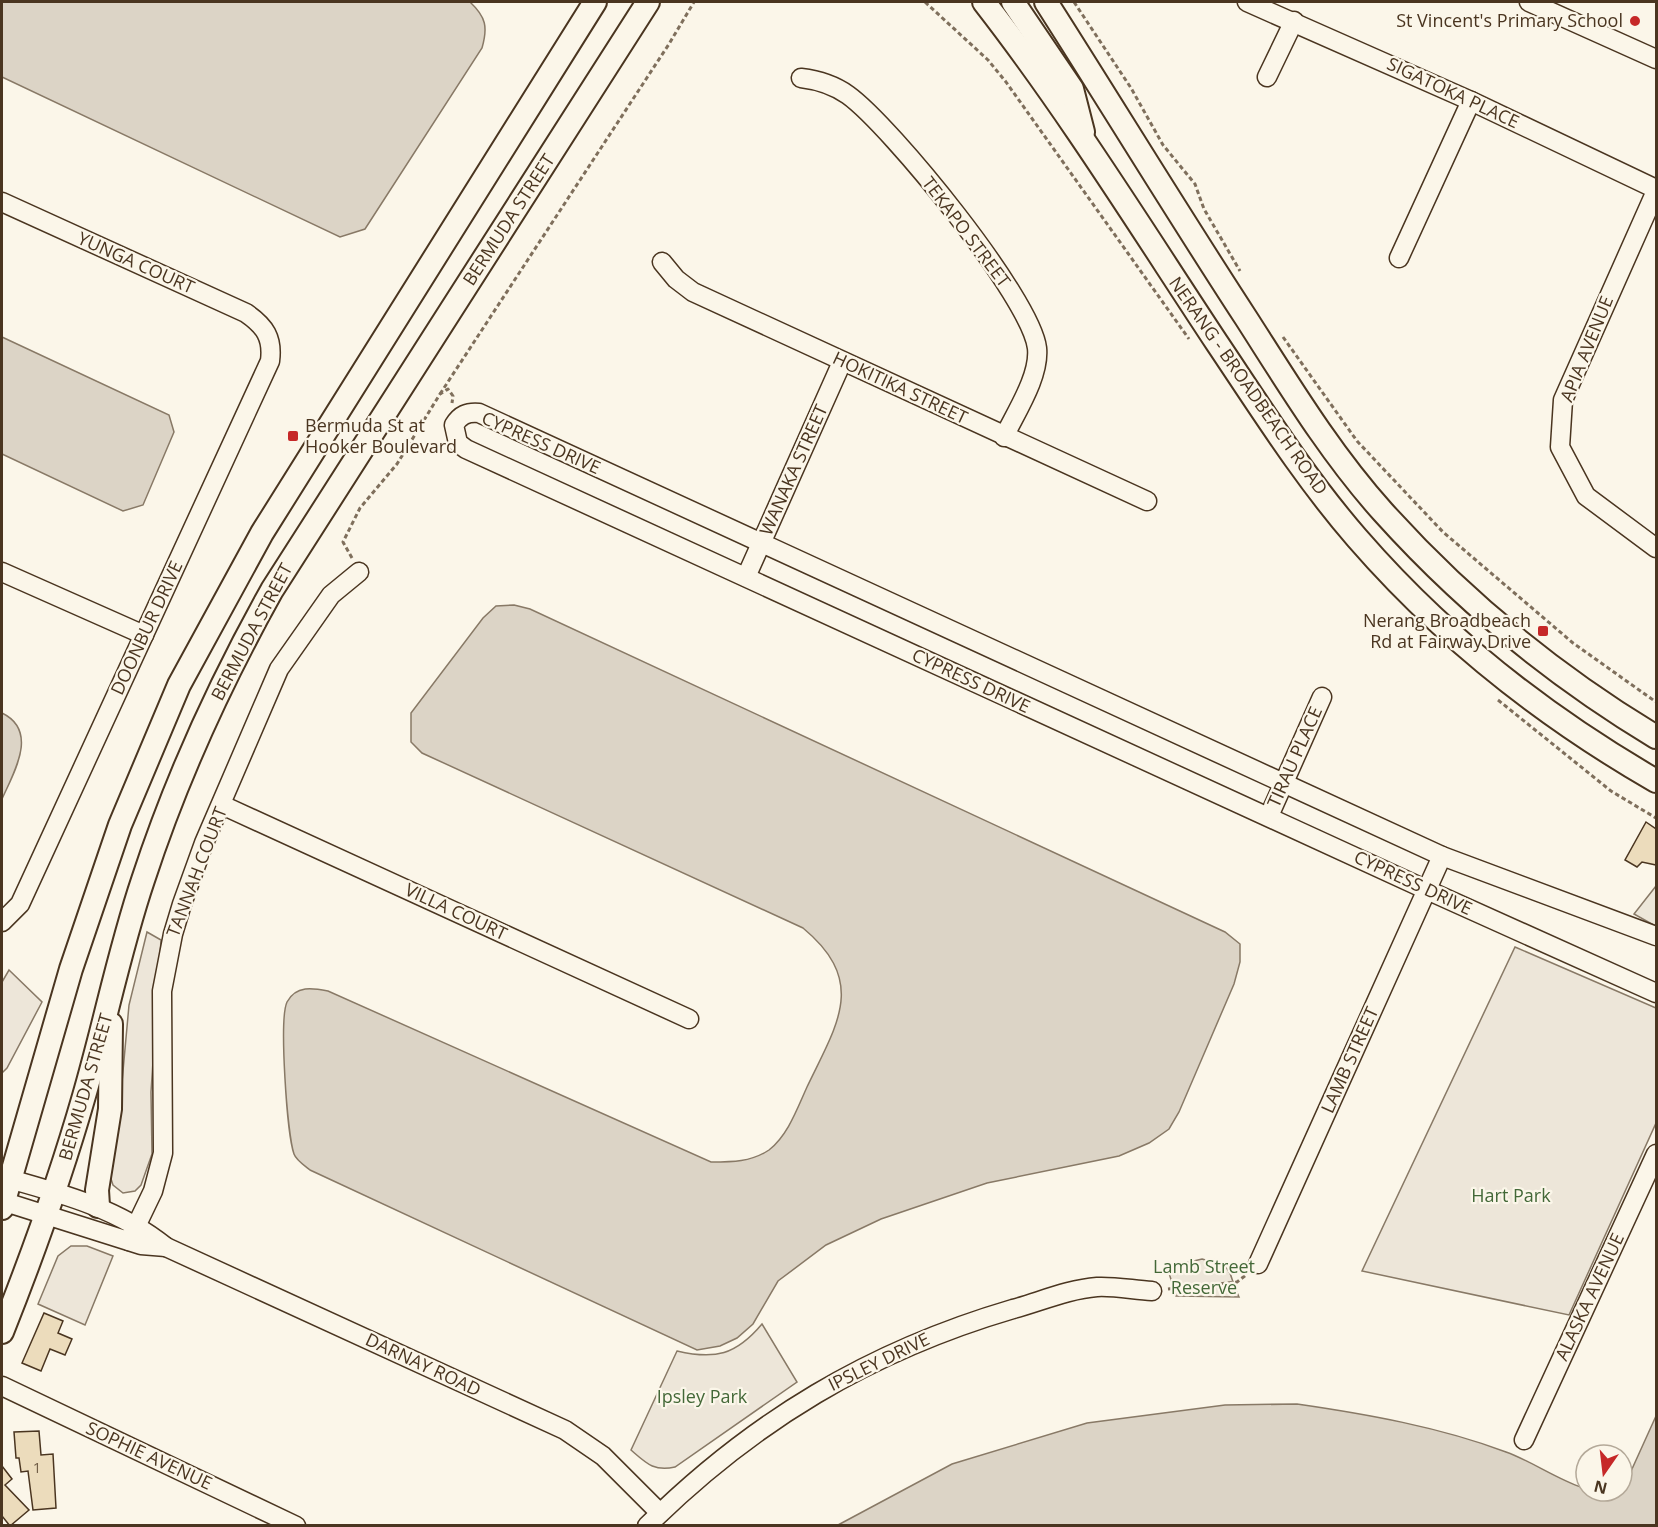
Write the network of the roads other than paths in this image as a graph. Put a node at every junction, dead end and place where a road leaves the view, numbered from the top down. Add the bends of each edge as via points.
1 (595, 2) edge
2 (648, 2) edge
3 (984, 2) edge
4 (1013, 2) edge
5 (1046, 2) edge
6 (1247, 2) edge
7 (1529, 2) edge
8 (1294, 21) junction
9 (1656, 59) edge
10 (1267, 77) dead end
11 (801, 78) dead end
12 (1471, 101) junction
13 (1086, 145) junction
14 (1656, 190) edge
15 (2, 202) edge
16 (1399, 258) dead end
17 (662, 262) dead end
18 (267, 330) joint
19 (842, 362) junction
20 (1004, 437) junction
21 (1147, 501) dead end
22 (761, 543) junction
23 (1656, 548) edge
24 (2, 572) edge
25 (359, 572) road end
26 (746, 577) junction
27 (144, 635) junction
28 (1322, 697) dead end
29 (1656, 737) edge
30 (1656, 781) edge
31 (1284, 782) junction
32 (222, 805) junction
33 (1269, 816) junction
34 (1442, 856) junction
35 (1427, 890) junction
36 (4, 921) edge
37 (1656, 936) edge
38 (1656, 993) edge
39 (110, 1002) junction
40 (689, 1019) dead end
41 (25, 1121) junction
42 (2, 1128) edge
43 (1656, 1154) edge
44 (5, 1178) edge
45 (55, 1192) junction
46 (2, 1204) edge
47 (98, 1206) junction
48 (47, 1216) junction
49 (133, 1233) junction
50 (1258, 1264) road end
51 (1152, 1291) road end
52 (2, 1332) edge
53 (2, 1386) edge
54 (1524, 1440) dead end
55 (654, 1519) edge
56 (297, 1526) edge

1 - 41 main road via 262,533 200,644 120,825
2 - 39 main road, BERMUDA STREET via 319,514 244,639 201,728 163,822
3 - 13 main road, NERANG - BROADBEACH ROAD
4 - 13 main road via 1072,89
5 - 29 main road, NERANG - BROADBEACH ROAD via 1319,431 1382,512 1478,607 1521,643
6 - 8 street, SIGATOKA PLACE
7 - 9 street
8 - 10 street
8 - 12 street, SIGATOKA PLACE
11 - 20 street, TEKAPO STREET via 827,83 881,124 945,201 1025,313 1035,335 1035,365
12 - 14 street, SIGATOKA PLACE
12 - 16 street
13 - 30 main road, NERANG - BROADBEACH ROAD via 1264,415 1358,538 1400,584 1489,666 1569,727
14 - 23 street, APIA AVENUE via 1563,400 1560,447 1586,496
15 - 18 street, YUNGA COURT via 246,313
17 - 19 street, HOKITIKA STREET via 693,292
18 - 27 street, DOONBUR DRIVE via 271,340 270,361
19 - 20 street, HOKITIKA STREET
19 - 22 street, WANAKA STREET
20 - 21 street, HOKITIKA STREET
22 - 26 street, WANAKA STREET
22 - 26 street, CYPRESS DRIVE via 479,413 469,412 454,425 458,443 466,449
22 - 31 street, CYPRESS DRIVE
24 - 27 street
25 - 32 street, TANNAH COURT via 331,596 279,669
26 - 33 street, CYPRESS DRIVE
27 - 36 street, DOONBUR DRIVE via 20,904
28 - 31 street, TIRAU PLACE
31 - 33 street, TIRAU PLACE
31 - 34 street, CYPRESS DRIVE
32 - 40 street, VILLA COURT
32 - 49 street, TANNAH COURT via 204,843 166,960 161,1023 163,1153 153,1191
33 - 35 street, CYPRESS DRIVE
34 - 35 street, LAMB STREET
34 - 37 street, CYPRESS DRIVE
35 - 38 street, CYPRESS DRIVE
35 - 50 street, LAMB STREET
39 - 45 main road, BERMUDA STREET
39 - 47 main road via 112,1074
41 - 42 main road
41 - 44 main road
43 - 54 street, ALASKA AVENUE
44 - 45 street, DARNAY ROAD
44 - 46 main road
45 - 47 street, DARNAY ROAD
45 - 48 main road, BERMUDA STREET
46 - 48 street, DARNAY ROAD
47 - 49 street, DARNAY ROAD
48 - 49 street, DARNAY ROAD
48 - 52 main road, BERMUDA STREET
49 - 55 street, DARNAY ROAD via 565,1430 603,1456
51 - 55 street, IPSLEY DRIVE via 1096,1287 972,1321 879,1359 790,1409 698,1478
53 - 56 street, SOPHIE AVENUE

